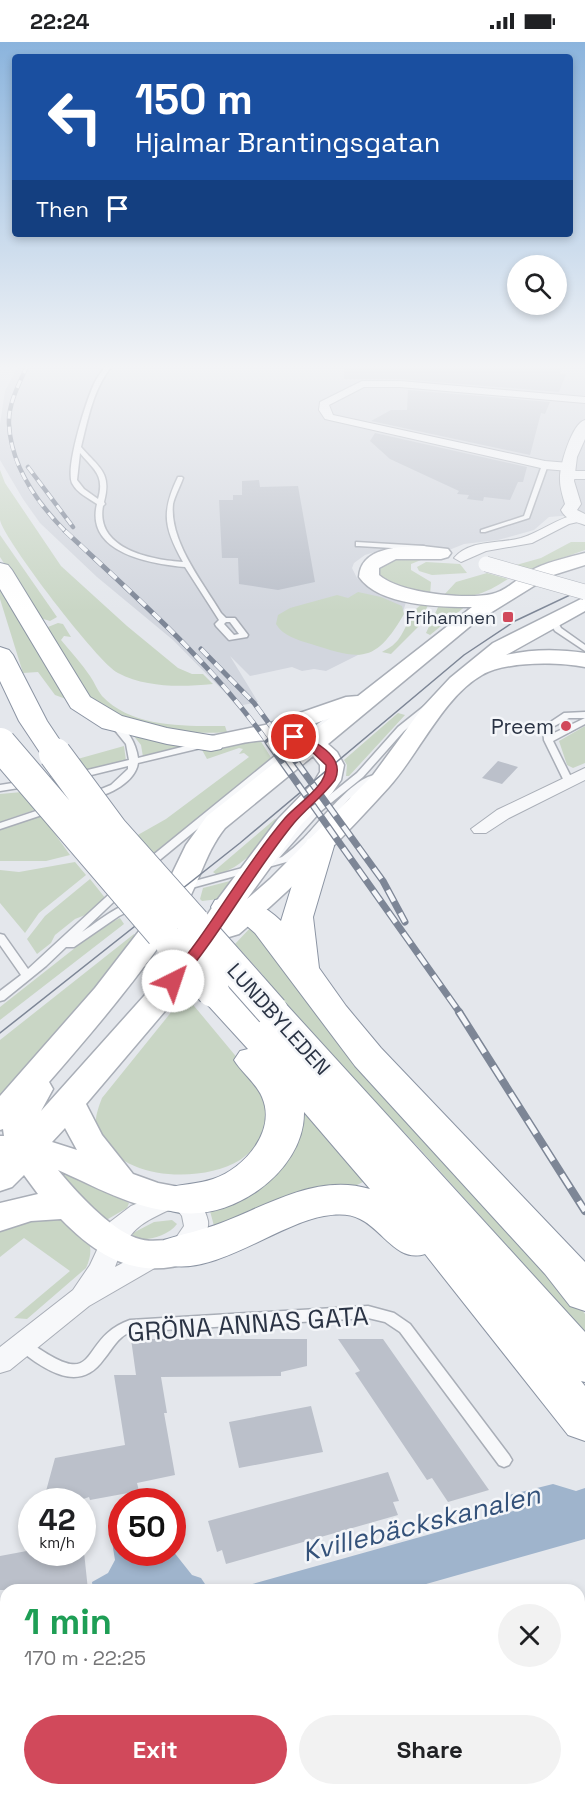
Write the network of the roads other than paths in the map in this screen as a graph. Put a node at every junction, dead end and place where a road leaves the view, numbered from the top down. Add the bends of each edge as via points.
1 (79, 448) joint
2 (468, 448) edge
3 (574, 448) edge
4 (545, 465) junction
5 (574, 472) edge
6 (180, 478) dead end
7 (585, 494) edge
8 (102, 504) junction
9 (581, 519) edge
10 (483, 531) dead end
11 (359, 544) dead end
12 (451, 555) junction
13 (581, 559) edge
14 (189, 565) junction
15 (0, 570) edge
16 (585, 592) edge
17 (495, 600) junction
18 (585, 603) edge
19 (585, 615) edge
20 (224, 620) dead end
21 (555, 624) junction
22 (585, 649) edge
23 (0, 655) edge
24 (585, 660) edge
25 (502, 662) junction
26 (469, 673) junction
27 (450, 690) junction
28 (371, 698) junction
29 (585, 715) edge
30 (585, 721) edge
31 (112, 722) junction
32 (268, 732) junction
33 (548, 740) junction
34 (211, 743) junction
35 (306, 743) junction
36 (0, 744) edge
37 (134, 763) junction
38 (393, 766) junction
39 (585, 773) edge
40 (568, 782) junction
41 (0, 788) edge
42 (71, 802) dead end
43 (61, 806) dead end
44 (0, 826) edge
45 (480, 829) dead end
46 (319, 846) junction
47 (257, 867) junction
48 (182, 888) junction
49 (239, 909) junction
50 (167, 916) junction
51 (0, 937) edge
52 (42, 964) junction
53 (302, 969) junction
54 (27, 976) junction
55 (2, 990) edge
56 (253, 1025) junction
57 (60, 1048) junction
58 (69, 1102) junction
59 (0, 1118) edge
60 (13, 1148) edge
61 (0, 1178) edge
62 (126, 1186) junction
63 (176, 1199) junction
64 (69, 1205) junction
65 (0, 1217) edge
66 (112, 1241) junction
67 (167, 1253) junction
68 (585, 1294) edge
69 (80, 1299) junction
70 (21, 1344) junction
71 (0, 1362) edge
72 (578, 1394) edge
73 (504, 1460) dead end

1 - 8 lane via 104,480
1 - 8 lane via 73,477 77,486
2 - 4 street
3 - 5 street via 570,457
4 - 5 street
4 - 10 lane via 527,517
5 - 7 street
5 - 9 street via 567,481 573,504 569,510
6 - 14 lane via 170,504 170,524
8 - 14 lane via 99,518 118,548 155,560
9 - 12 street via 560,521 529,539
11 - 12 lane via 414,547
12 - 16 street, bridge
12 - 17 main road via 387,555 370,565 369,577 382,587 422,598
13 - 17 main road via 543,572
14 - 20 lane
15 - 31 highway via 73,693 88,709
17 - 28 main road via 448,633
18 - 21 main road
19 - 21 main road
21 - 22 lane
21 - 25 main road
21 - 26 main road via 501,648
23 - 56 highway, LUNDBYLEDEN, bridge via 33,721 55,754
24 - 25 main road via 556,656
25 - 26 main road
26 - 27 main road
27 - 38 main road
27 - 47 lane via 401,729 360,775 318,809 285,847
28 - 32 main road
28 - 35 main road
29 - 33 lane via 567,715 547,727
30 - 33 lane
31 - 34 highway
31 - 37 lane via 134,749
32 - 34 main road
32 - 35 main road
33 - 40 lane
34 - 37 lane
35 - 47 main road via 332,765 333,772 290,820
35 - 48 main road via 207,832 193,854
35 - 52 lane via 157,856
36 - 56 highway, LUNDBYLEDEN, bridge via 213,991
37 - 41 lane
37 - 42 lane via 128,775 114,787
38 - 46 main road
38 - 47 lane via 346,797 286,859
39 - 40 street
40 - 45 street
43 - 44 lane
46 - 49 main road
46 - 53 highway via 297,917
47 - 48 lane
47 - 49 main road
48 - 50 main road
48 - 52 lane via 115,914
49 - 50 main road via 211,907
49 - 53 highway via 267,926
49 - 58 main road
50 - 57 main road
51 - 54 lane
52 - 54 lane
53 - 68 highway via 368,1057 560,1262
54 - 55 lane
56 - 63 highway via 285,1111 281,1135 269,1157 239,1184 215,1194
56 - 72 highway, LUNDBYLEDEN via 507,1322
57 - 59 main road
57 - 60 main road via 22,1117
58 - 60 main road
58 - 62 main road via 89,1142
60 - 61 main road
60 - 62 main road via 61,1156
60 - 64 main road
62 - 63 main road
63 - 66 street via 127,1221
63 - 67 street via 196,1215 197,1228 190,1240
64 - 65 main road
64 - 66 main road
66 - 67 main road via 134,1252
66 - 69 street via 101,1269
67 - 69 street
67 - 72 highway via 222,1240 316,1201 347,1199 369,1206 402,1227 519,1366
69 - 70 street
70 - 71 street
70 - 73 lane, GRÖNA ANNAS GATA via 50,1366 73,1370 92,1364 110,1336 130,1326 368,1312 389,1317 405,1328

